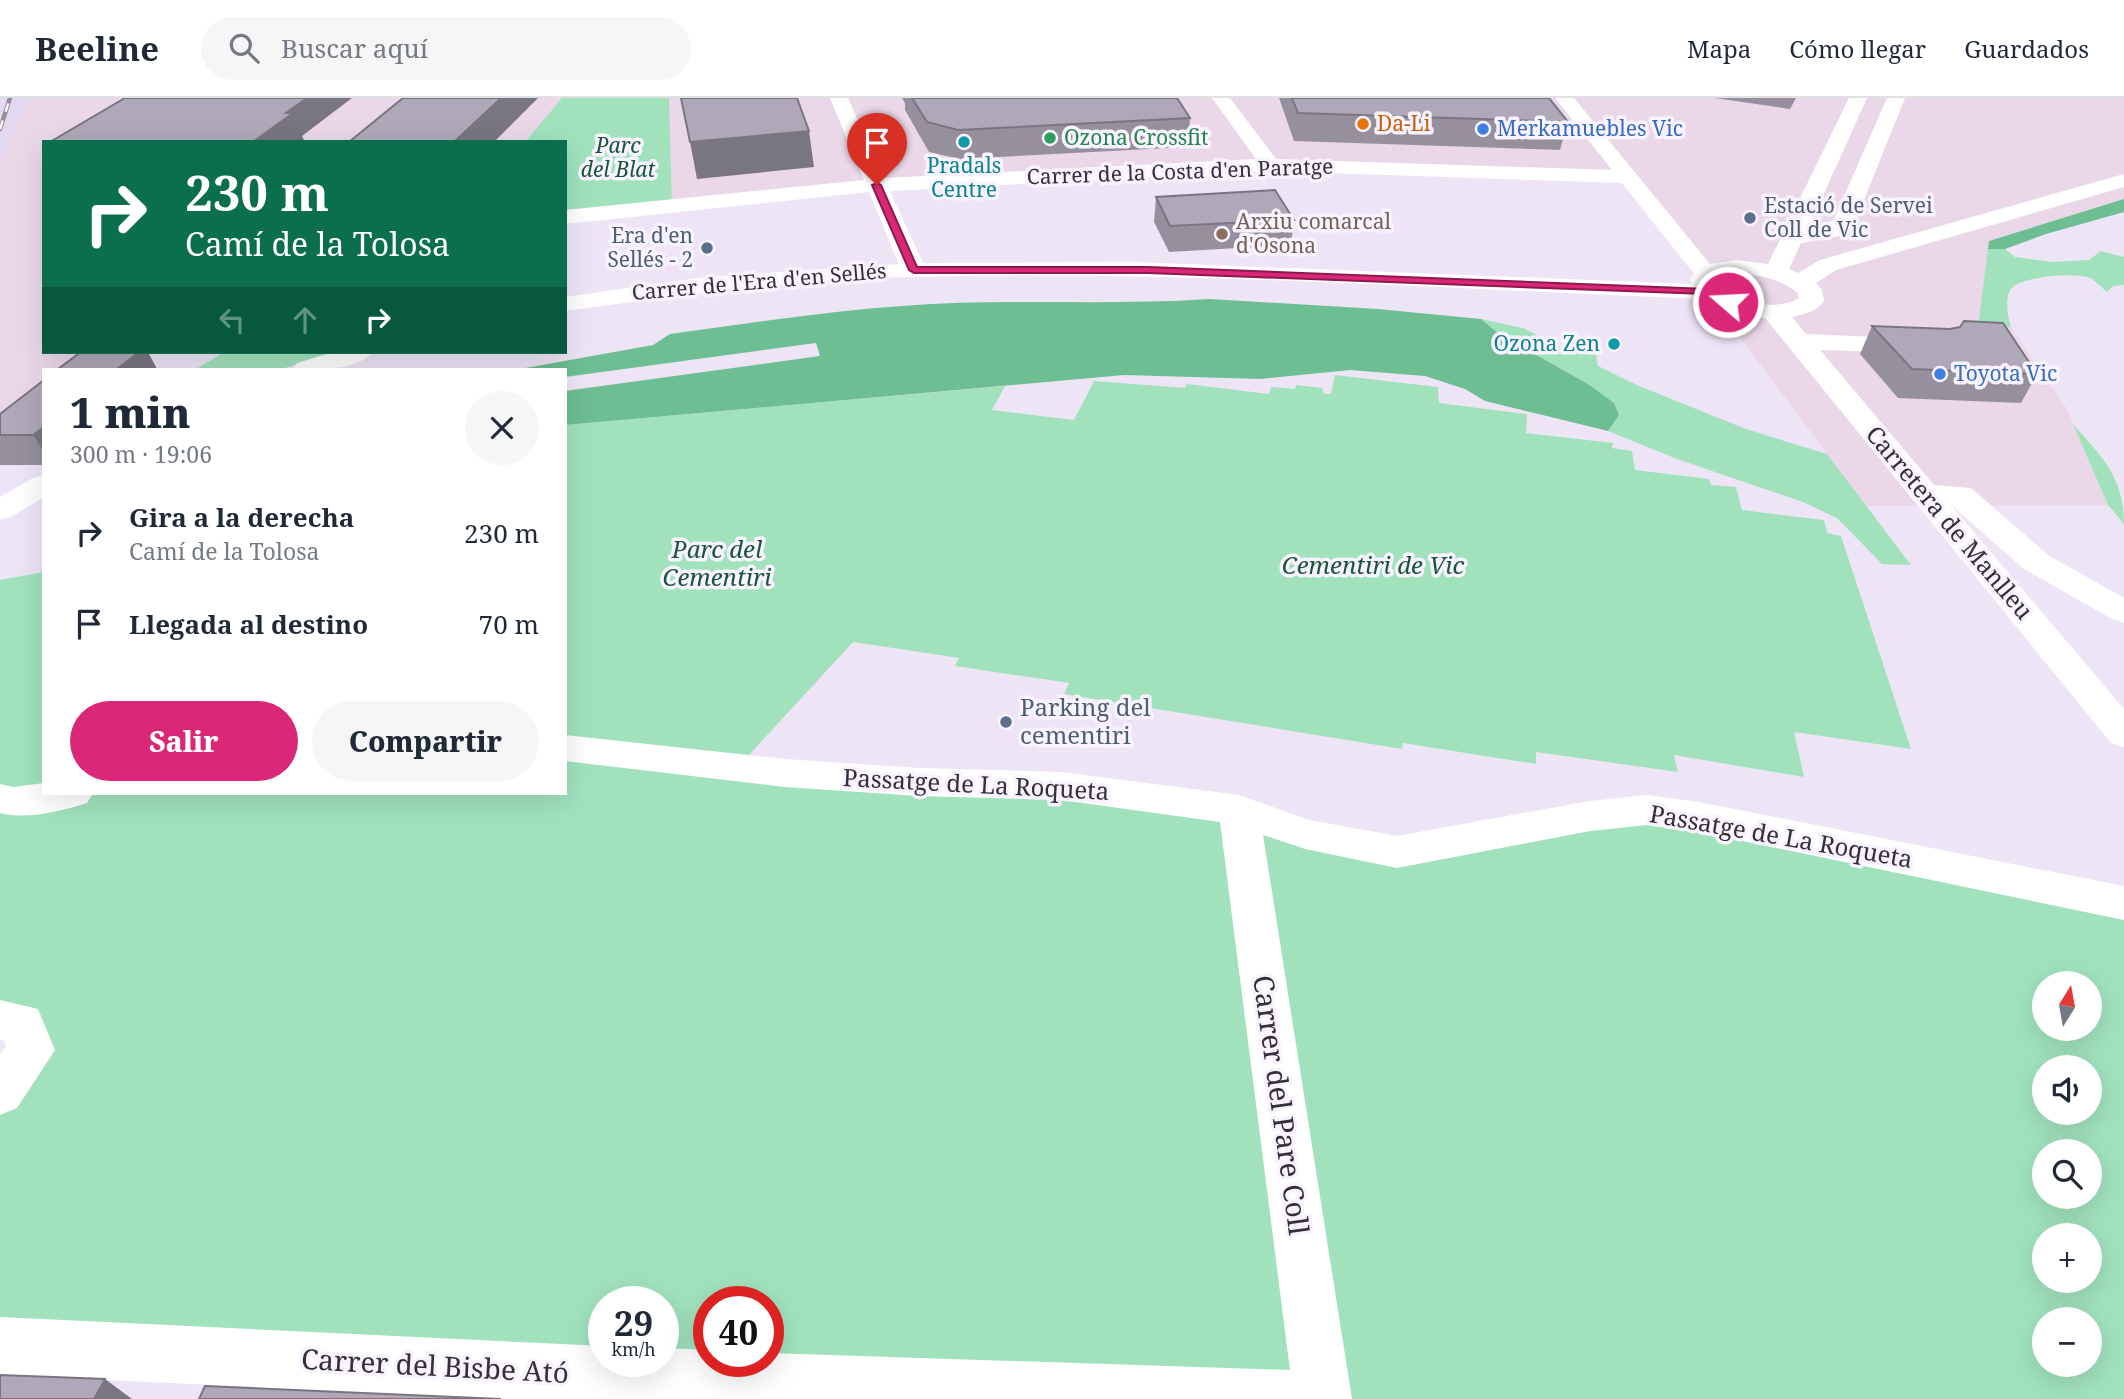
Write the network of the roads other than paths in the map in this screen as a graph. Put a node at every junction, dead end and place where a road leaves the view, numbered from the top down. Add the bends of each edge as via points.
1 (839, 98) edge
2 (1221, 98) edge
3 (1564, 98) edge
4 (1588, 98) edge
5 (1896, 98) edge
6 (1848, 106) edge
7 (1270, 165) junction
8 (1633, 167) junction
9 (2124, 180) edge
10 (877, 185) junction
11 (567, 217) edge
12 (1793, 238) junction
13 (1718, 247) dead end
14 (1736, 267) junction
15 (1776, 272) junction
16 (912, 277) junction
17 (1800, 282) junction
18 (1707, 283) junction
19 (567, 303) edge
20 (1774, 312) junction
21 (1800, 342) junction
22 (1936, 346) edge
23 (353, 354) edge
24 (309, 368) edge
25 (42, 485) edge
26 (1925, 494) junction
27 (0, 510) edge
28 (2124, 612) edge
29 (2124, 734) edge
30 (567, 748) edge
31 (60, 795) edge
32 (0, 798) edge
33 (1239, 810) junction
34 (2124, 903) edge
35 (0, 1020) edge
36 (0, 1093) edge
37 (0, 1346) edge
38 (1290, 1399) edge
39 (1323, 1399) edge

1 - 10 street
2 - 7 street
3 - 8 street
4 - 8 street
5 - 12 street via 1844,222 1832,231
6 - 12 street
7 - 8 street, Carrer de la Costa d'en Paratge via 1423,173
7 - 10 street, Carrer de la Costa d'en Paratge
8 - 18 street
9 - 17 street via 1828,265
10 - 11 street, Carrer de la Costa d'en Paratge
10 - 16 street
12 - 15 street
13 - 14 street
14 - 15 street
14 - 18 street via 1715,270
15 - 17 street
16 - 18 street, Carrer de l'Era d'en Sellés via 1148,270 1523,292
16 - 19 street, Carrer de l'Era d'en Sellés via 630,286
17 - 20 street via 1813,294 1810,304
18 - 20 street via 1736,306
20 - 21 street, Carretera de Manlleu
21 - 22 street
21 - 26 street, Carretera de Manlleu
23 - 24 street
25 - 27 street
26 - 28 street via 1960,495 2036,562
26 - 29 street, Carretera de Manlleu
30 - 33 street, Passatge de La Roqueta via 785,774 1061,786
31 - 32 street via 13,802
33 - 34 street, Passatge de La Roqueta via 1305,834 1397,852 1590,816 1647,810
33 - 39 street, Carrer del Pare Coll
35 - 36 street via 21,1023 31,1050
37 - 38 street, Carrer del Bisbe Ató via 833,1385

